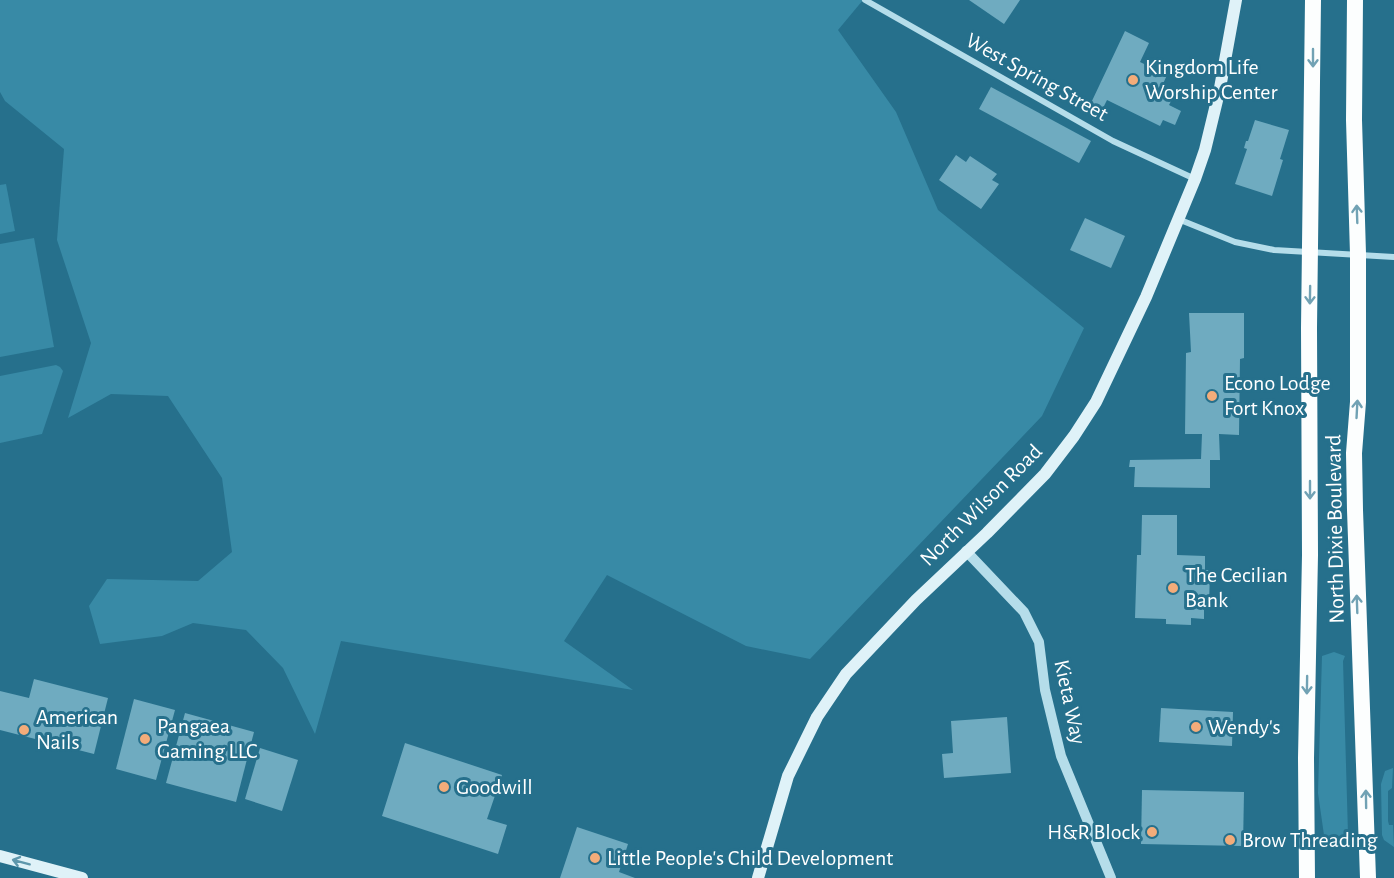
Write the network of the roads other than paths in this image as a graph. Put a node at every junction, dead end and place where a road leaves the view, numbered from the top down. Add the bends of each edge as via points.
1 (866, 0) edge
2 (1236, 0) edge
3 (1313, 0) edge
4 (1355, 0) edge
5 (1195, 179) junction
6 (1178, 219) junction
7 (1310, 251) junction
8 (1358, 254) junction
9 (1394, 257) edge
10 (966, 551) junction
11 (0, 856) edge
12 (80, 878) edge
13 (758, 878) edge
14 (1111, 878) edge
15 (1307, 878) edge
16 (1368, 878) edge

1 - 5 street, West Spring Street via 1113,141
2 - 5 main road, North Wilson Road via 1220,88
3 -> 7 highway, North Dixie Boulevard
8 -> 4 highway, North Dixie Boulevard
5 - 6 main road, North Wilson Road
6 - 7 street via 1235,242 1274,250
6 - 10 main road, North Wilson Road via 1096,402 1045,474
7 - 8 street
7 -> 15 highway, North Dixie Boulevard
8 - 9 street
16 -> 8 highway, North Dixie Boulevard via 1354,453
10 - 13 main road, North Wilson Road via 846,674 817,717 788,777
10 - 14 street, Kieta Way via 1024,612 1039,642 1045,690 1061,756
12 -> 11 main road

